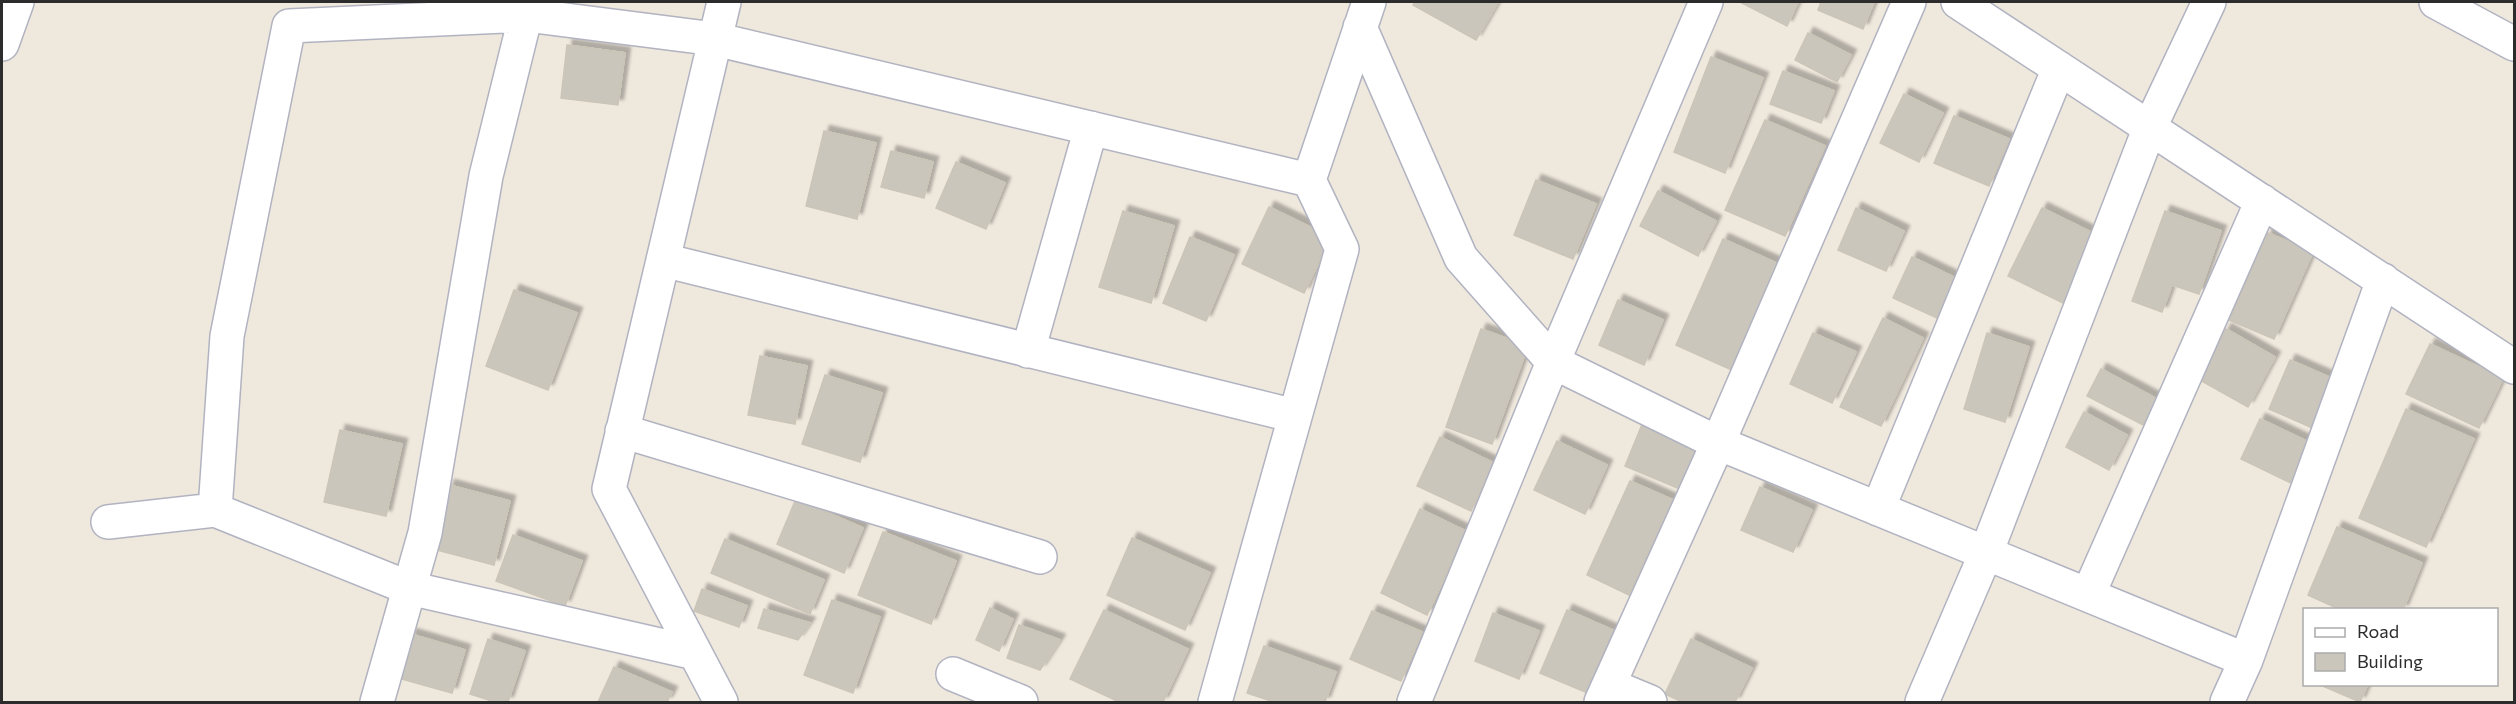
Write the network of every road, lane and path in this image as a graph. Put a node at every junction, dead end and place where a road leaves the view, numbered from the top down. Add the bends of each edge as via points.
1 (17, 2) edge
2 (724, 2) edge
3 (1706, 2) edge
4 (1909, 2) edge
5 (1959, 2) edge
6 (2209, 2) edge
7 (2436, 2) edge
8 (528, 8) edge
9 (1364, 14) edge
10 (715, 39) junction
11 (2, 44) edge
12 (2514, 44) edge
13 (2059, 68) junction
14 (2150, 127) junction
15 (1090, 128) junction
16 (1309, 180) junction
17 (2262, 201) junction
18 (663, 261) junction
19 (2383, 280) junction
20 (1028, 351) junction
21 (1553, 362) junction
22 (2514, 367) edge
23 (1295, 416) junction
24 (622, 431) junction
25 (1718, 443) junction
26 (1878, 509) junction
27 (215, 510) junction
28 (108, 522) dead end
29 (1986, 553) junction
30 (1040, 557) dead end
31 (409, 588) junction
32 (2088, 595) junction
33 (695, 653) junction
34 (2246, 660) junction
35 (953, 674) dead end
36 (1605, 694) edge
37 (377, 702) edge
38 (721, 702) edge
39 (1021, 702) edge
40 (1215, 702) edge
41 (1414, 702) edge
42 (1650, 702) edge
43 (1922, 702) edge
44 (2227, 702) edge

1 - 11 street
2 - 10 street
3 - 21 street
4 - 25 street
5 - 13 street
6 - 14 street
7 - 12 street
8 - 10 street
8 - 27 street via 289,26 227,336
8 - 31 street via 486,176 425,532
9 - 16 street
9 - 21 street via 1461,258
10 - 15 street
10 - 18 street
13 - 14 street
13 - 26 street
14 - 17 street
14 - 29 street
15 - 16 street
15 - 20 street
16 - 23 street via 1342,249
17 - 19 street
17 - 32 street
18 - 20 street
18 - 24 street
19 - 22 street
19 - 34 street
20 - 23 street
21 - 25 street
21 - 41 street
23 - 40 street
24 - 30 street
24 - 33 street via 609,489
25 - 26 street
25 - 36 street
26 - 29 street
27 - 28 street
27 - 31 street
29 - 32 street
29 - 43 street
31 - 33 street
31 - 37 street
32 - 34 street
33 - 38 street
34 - 44 street
35 - 39 street
36 - 42 street

